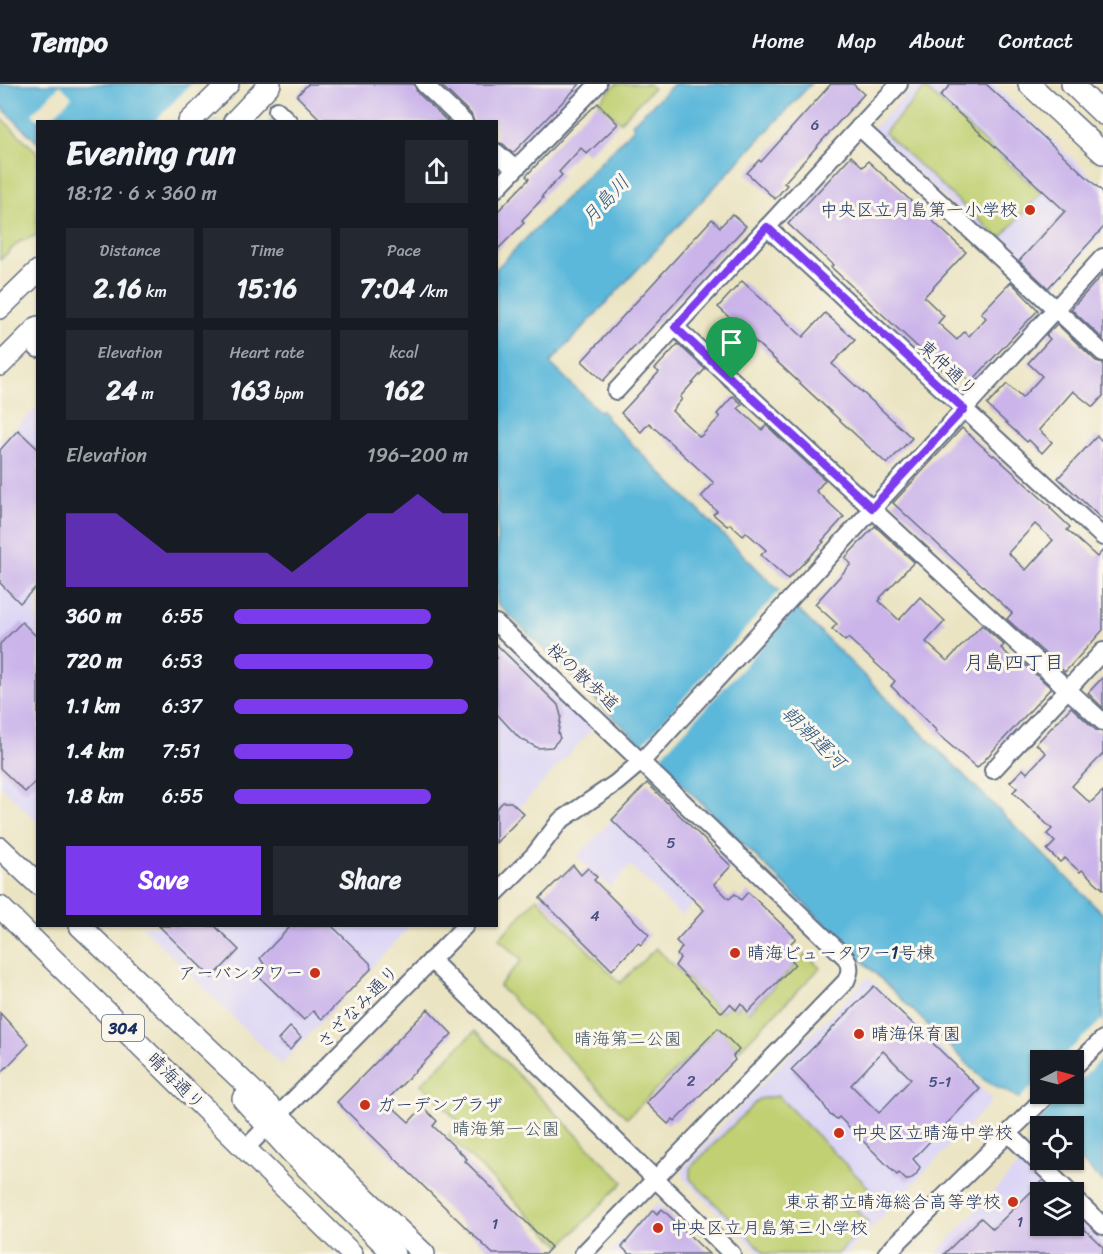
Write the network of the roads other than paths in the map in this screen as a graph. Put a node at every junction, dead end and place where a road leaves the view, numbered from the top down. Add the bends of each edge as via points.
1 (228, 84) edge
2 (424, 84) edge
3 (598, 84) edge
4 (899, 84) edge
5 (1029, 84) edge
6 (1072, 84) edge
7 (268, 86) edge
8 (1103, 114) edge
9 (191, 120) edge
10 (236, 120) edge
11 (462, 120) edge
12 (859, 127) junction
13 (1103, 153) edge
14 (498, 154) edge
15 (514, 169) junction
16 (498, 187) edge
17 (767, 227) junction
18 (1103, 258) edge
19 (36, 273) edge
20 (0, 308) edge
21 (1056, 309) junction
22 (675, 327) junction
23 (34, 338) edge
24 (1103, 353) edge
25 (0, 365) edge
26 (616, 391) dead end
27 (964, 409) junction
28 (872, 508) junction
29 (1103, 537) edge
30 (498, 625) edge
31 (1103, 651) edge
32 (1068, 689) junction
33 (1103, 722) edge
34 (644, 758) junction
35 (993, 770) dead end
36 (0, 848) edge
37 (36, 882) edge
38 (498, 891) edge
39 (0, 907) edge
40 (81, 927) edge
41 (464, 927) edge
42 (431, 960) junction
43 (1103, 1039) edge
44 (1084, 1057) edge
45 (1038, 1104) edge
46 (274, 1121) junction
47 (1008, 1133) junction
48 (245, 1149) junction
49 (656, 1179) junction
50 (1059, 1182) edge
51 (1084, 1208) edge
52 (1103, 1226) edge
53 (352, 1254) edge
54 (394, 1254) edge
55 (424, 1254) edge
56 (583, 1254) edge
57 (732, 1254) edge
58 (886, 1254) edge

1 - 9 main road
2 - 11 street
3 - 15 street
4 - 12 street
5 - 13 main road
6 - 8 main road
7 - 10 main road
12 - 17 street
12 - 21 street
14 - 15 street
15 - 16 street
17 - 22 street
17 - 27 street, 東仲通り
18 - 21 street
19 - 20 main road
21 - 24 street
21 - 27 street
22 - 26 street
22 - 28 street
23 - 25 main road
27 - 28 street
27 - 29 street, 東仲通り
28 - 32 street
28 - 34 street
30 - 34 street, 桜の散歩道
31 - 32 street
32 - 33 street
32 - 35 street
34 - 38 street via 616,783 560,821 534,855
34 - 49 street, 桜の散歩道 via 846,958 850,973
36 - 37 main road
39 - 48 main road, 晴海通り / 304
40 - 46 main road, 晴海通り / 304
41 - 42 street, さざなみ通り
42 - 46 street, さざなみ通り
42 - 49 street
43 - 44 street
45 - 47 street
46 - 48 street, さざなみ通り
46 - 54 main road, 晴海通り / 304 via 291,1152
46 - 55 main road, 晴海通り / 304
47 - 50 street
47 - 58 street
48 - 53 main road, 晴海通り / 304
49 - 56 street
49 - 57 street
51 - 52 street

